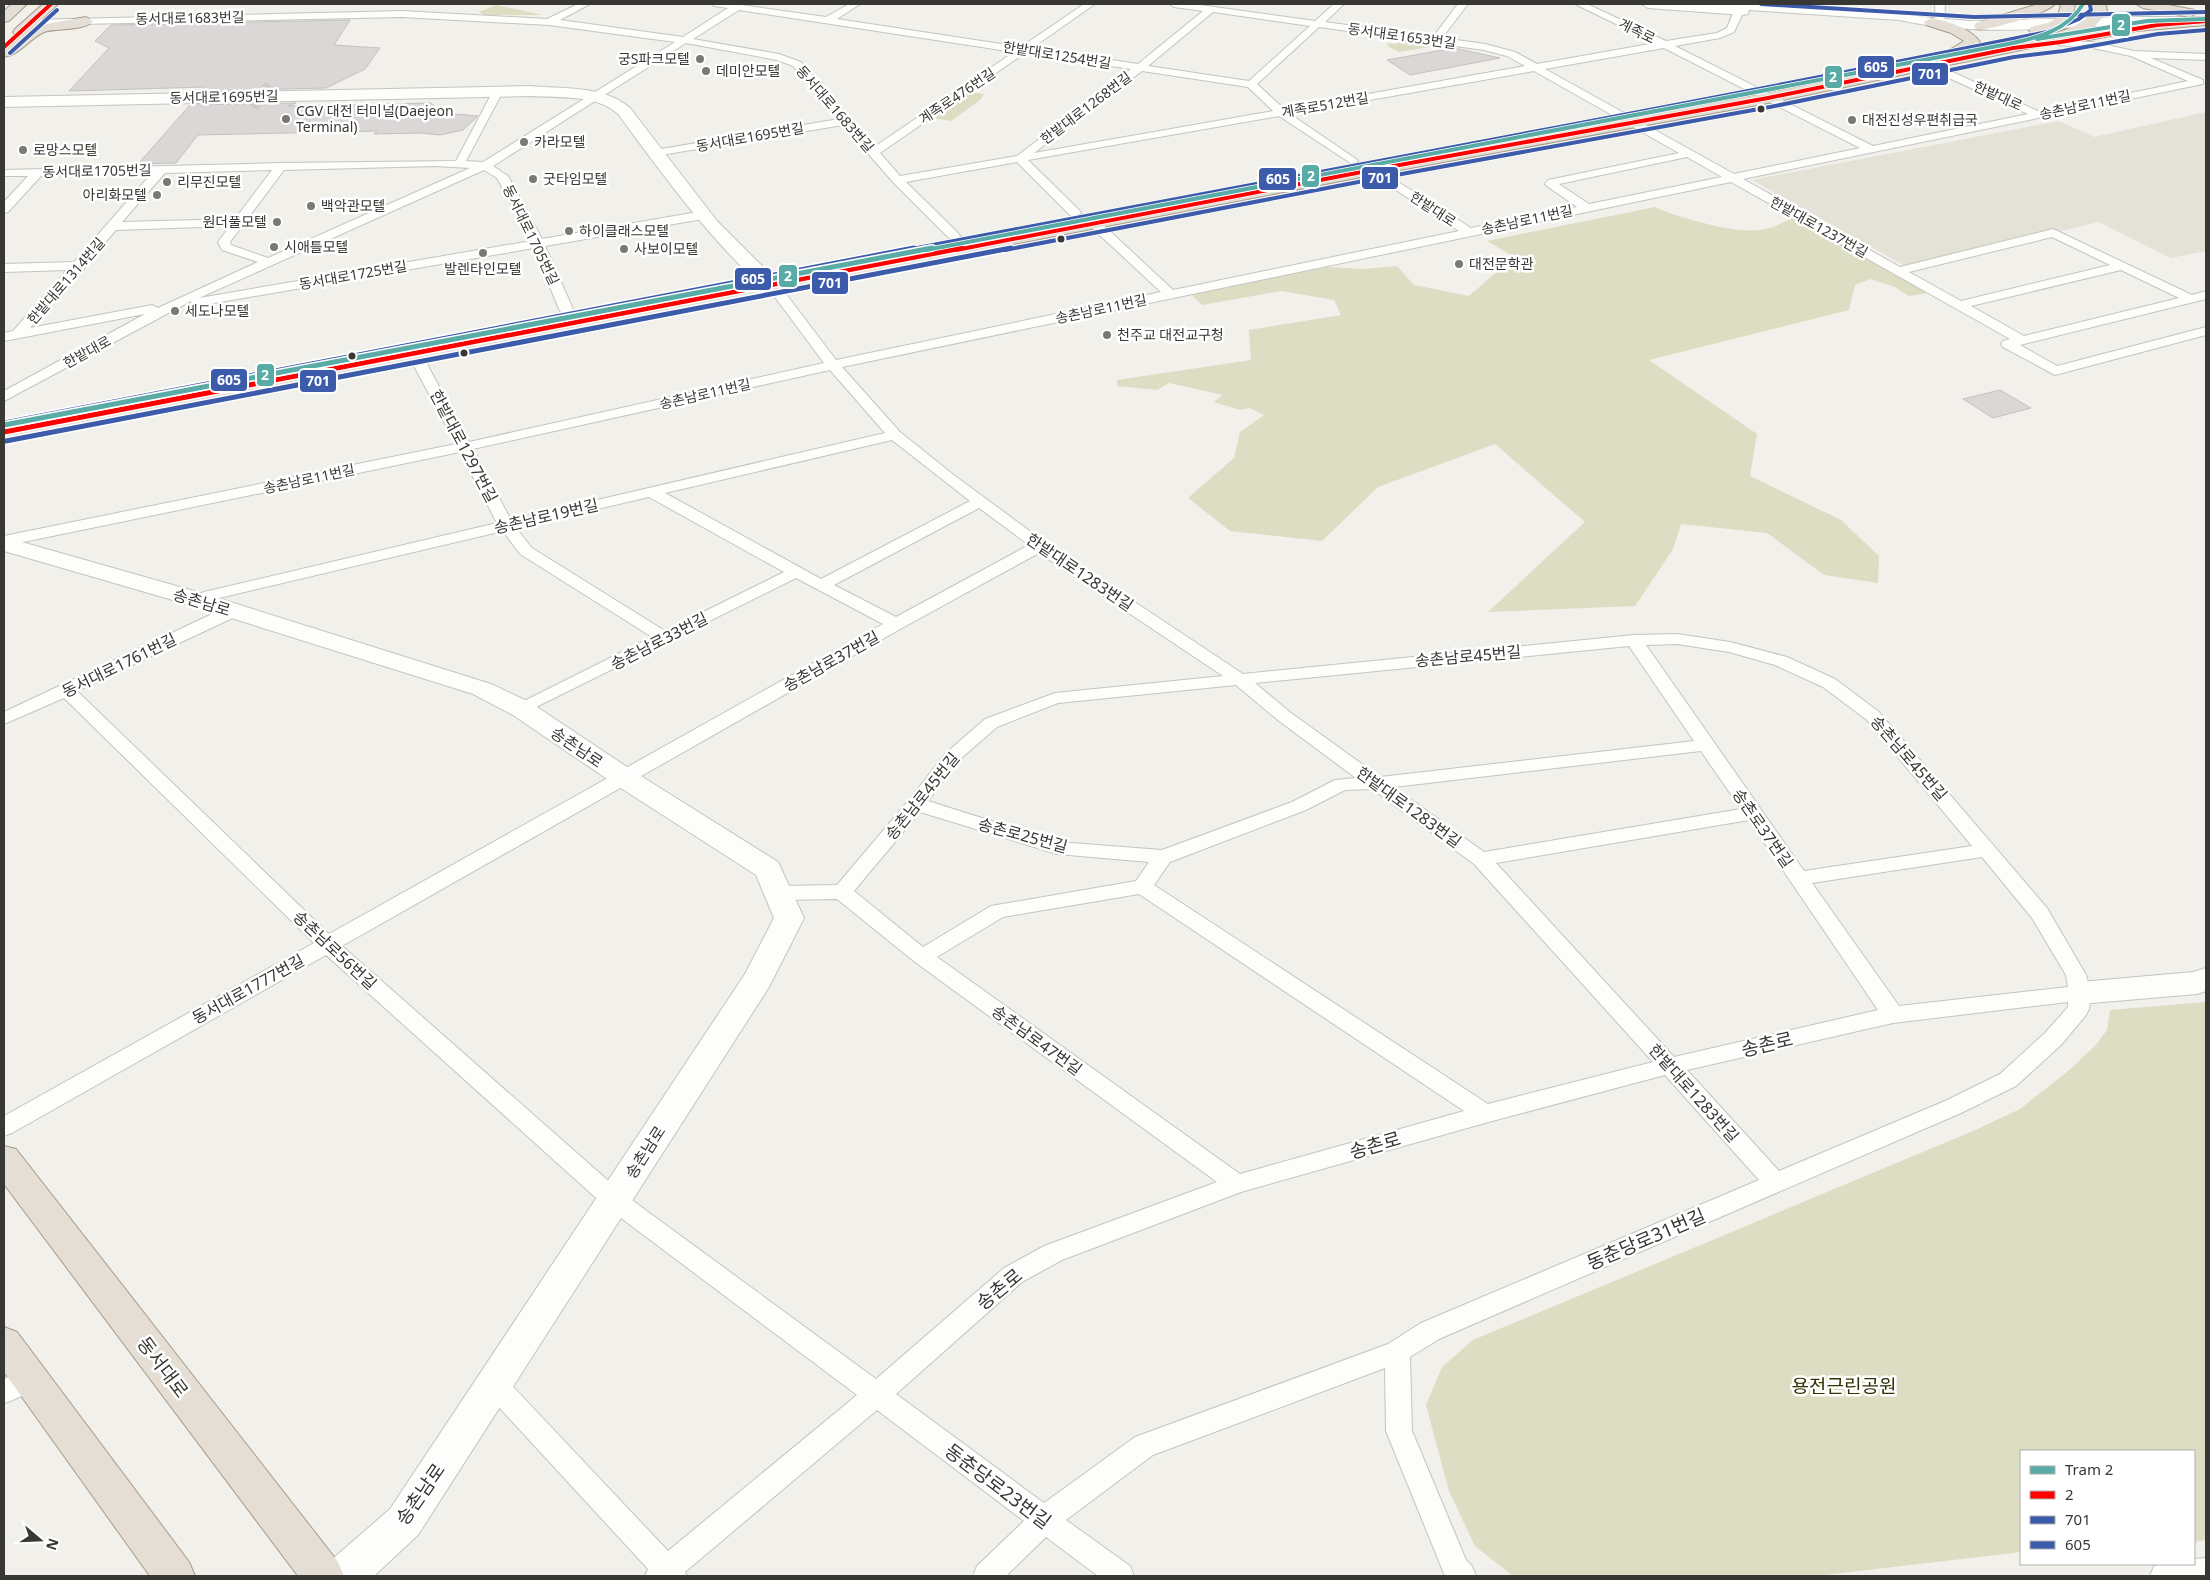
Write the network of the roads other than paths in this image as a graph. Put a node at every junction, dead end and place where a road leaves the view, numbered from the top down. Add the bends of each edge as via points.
1 (20, 4) edge
2 (50, 4) edge
3 (333, 4) edge
4 (374, 4) edge
5 (585, 4) edge
6 (717, 4) edge
7 (855, 4) edge
8 (1090, 4) edge
9 (1174, 4) edge
10 (1339, 4) edge
11 (1463, 4) edge
12 (1580, 4) edge
13 (1648, 4) edge
14 (1940, 4) edge
15 (2048, 4) edge
16 (2068, 4) edge
17 (2099, 4) edge
18 (2143, 4) edge
19 (1736, 6) edge
20 (486, 7) dead end
21 (737, 7) junction
22 (1831, 7) edge
23 (1210, 9) junction
24 (349, 15) junction
25 (4, 18) edge
26 (464, 18) junction
27 (2205, 19) edge
28 (86, 21) junction
29 (827, 21) junction
30 (32, 22) junction
31 (549, 22) junction
32 (1930, 22) junction
33 (2090, 22) junction
34 (1317, 24) junction
35 (2060, 24) junction
36 (1981, 26) junction
37 (684, 40) junction
38 (1436, 40) junction
39 (2058, 42) junction
40 (1666, 45) junction
41 (4, 47) edge
42 (2013, 48) junction
43 (1958, 49) junction
44 (1025, 50) junction
45 (4, 53) edge
46 (2134, 54) junction
47 (2206, 57) edge
48 (1931, 66) junction
49 (1139, 68) junction
50 (1540, 68) junction
51 (1251, 84) junction
52 (1752, 90) junction
53 (498, 91) junction
54 (594, 96) junction
55 (1768, 98) junction
56 (4, 102) edge
57 (1615, 112) junction
58 (1282, 113) junction
59 (2039, 114) junction
60 (845, 121) junction
61 (1632, 122) junction
62 (1872, 150) junction
63 (655, 153) junction
64 (873, 153) junction
65 (1688, 154) junction
66 (1022, 156) junction
67 (1352, 161) junction
68 (460, 163) junction
69 (280, 166) junction
70 (485, 166) junction
71 (162, 169) junction
72 (1372, 170) junction
73 (38, 172) junction
74 (4, 173) edge
75 (1730, 177) junction
76 (897, 180) junction
77 (1586, 207) junction
78 (4, 209) edge
79 (1075, 213) junction
80 (702, 215) junction
81 (240, 222) junction
82 (1095, 224) junction
83 (114, 226) junction
84 (1469, 232) junction
85 (954, 236) junction
86 (538, 243) junction
87 (268, 262) junction
88 (80, 266) junction
89 (2123, 266) junction
90 (4, 268) edge
91 (1899, 271) junction
92 (756, 272) junction
93 (772, 285) junction
94 (1170, 294) junction
95 (2206, 295) edge
96 (2191, 299) junction
97 (1960, 305) junction
98 (170, 306) junction
99 (566, 309) junction
100 (2206, 331) edge
101 (18, 335) junction
102 (4, 337) edge
103 (2023, 341) junction
104 (414, 353) junction
105 (833, 365) junction
106 (4, 397) edge
107 (4, 417) edge
108 (4, 432) edge
109 (895, 434) junction
110 (464, 447) junction
111 (651, 492) junction
112 (980, 502) junction
113 (506, 525) junction
114 (4, 543) edge
115 (1040, 546) junction
116 (796, 572) junction
117 (822, 584) junction
118 (198, 600) junction
119 (233, 611) junction
120 (896, 624) junction
121 (665, 638) junction
122 (1634, 640) junction
123 (1238, 678) junction
124 (67, 691) junction
125 (522, 710) junction
126 (4, 719) edge
127 (1706, 746) junction
128 (623, 777) junction
129 (1375, 783) junction
130 (916, 804) junction
131 (1754, 813) junction
132 (1987, 850) junction
133 (1163, 857) junction
134 (1481, 859) junction
135 (1799, 878) junction
136 (1142, 887) junction
137 (842, 892) junction
138 (779, 894) junction
139 (327, 944) junction
140 (922, 957) junction
141 (2206, 979) edge
142 (2080, 993) junction
143 (1893, 1015) junction
144 (1669, 1066) junction
145 (1485, 1114) junction
146 (4, 1127) edge
147 (4, 1159) edge
148 (1776, 1183) junction
149 (1237, 1184) junction
150 (614, 1199) junction
151 (4, 1343) edge
152 (1398, 1352) junction
153 (493, 1383) junction
154 (16, 1385) edge
155 (876, 1395) junction
156 (1044, 1520) junction
157 (2206, 1571) edge
158 (666, 1574) edge
159 (174, 1576) edge
160 (323, 1576) edge
161 (344, 1576) edge
162 (987, 1576) edge
163 (1120, 1576) edge
164 (1462, 1576) edge
165 (2164, 1576) edge

1 - 25 main road
2 - 30 main road
3 - 24 street
4 - 24 street
5 - 31 street
6 - 21 street, 한밭대로1254번길
7 - 29 street
8 - 44 street, 계족로476번길
9 - 23 street, 동서대로1653번길
10 - 34 street
11 - 38 street
12 - 40 street, 계족로
13 - 19 street, 계족로
14 - 32 street
15 - 36 main road
16 - 35 main road via 2066,16
17 - 33 main road via 2100,13
18 - 27 main road
19 - 22 street, 계족로
19 - 32 street, 계족로 via 1900,23
19 - 40 street, 계족로512번길 via 1731,30
20 - 26 street
21 - 29 street, 한밭대로1254번길
21 - 37 street
22 - 32 street, 계족로
23 - 34 street, 동서대로1653번길
23 - 49 street, 한밭대로1268번길
24 - 26 street, 동서대로1683번길
24 - 28 street, 동서대로1683번길
26 - 31 street, 동서대로1683번길
27 - 33 street, 계족로
27 - 39 main road via 2136,27
28 - 30 street, 동서대로1683번길
28 - 45 main road via 39,29
29 - 44 street, 한밭대로1254번길
30 - 41 main road
31 - 37 street, 동서대로1683번길
32 - 36 street, 계족로
32 - 43 main road via 1968,36 1973,42
33 - 35 street, 계족로
33 - 42 main road, 한밭대로 via 2049,40
34 - 38 street, 동서대로1653번길
34 - 51 street
35 - 36 street, 계족로
35 - 43 main road
37 - 54 street
37 - 60 street, 동서대로1683번길 via 779,57 797,64
38 - 50 street, 동서대로1653번길 via 1485,47 1511,54
39 - 42 main road
39 - 46 street
40 - 50 street, 계족로512번길
40 - 52 street
42 - 48 main road, 한밭대로
43 - 52 main road
44 - 49 street, 한밭대로1254번길
44 - 64 street, 계족로476번길
46 - 47 street
46 - 59 street, 송촌남로11번길 via 2199,82
48 - 55 main road, 한밭대로
48 - 59 street, 한밭대로
49 - 51 street, 한밭대로1254번길
49 - 66 street, 한밭대로1268번길
50 - 57 street, 동서대로1653번길
50 - 58 street, 계족로512번길
51 - 58 street
52 - 55 street
52 - 57 main road
53 - 54 street, 동서대로1695번길
53 - 56 street, 동서대로1695번길
53 - 68 street
54 - 63 street, 동서대로1695번길 via 614,102 624,111
54 - 70 street
55 - 61 main road, 한밭대로
55 - 62 street
57 - 61 street, 한밭대로1237번길
57 - 67 main road
58 - 66 street, 계족로512번길
58 - 67 street
59 - 62 street, 송촌남로11번길
60 - 63 street, 동서대로1695번길
60 - 64 street, 동서대로1683번길
61 - 65 street, 한밭대로1237번길
61 - 72 main road, 한밭대로
62 - 75 street, 송촌남로11번길
63 - 80 street, 동서대로1695번길
64 - 76 street, 동서대로1683번길
65 - 75 street, 한밭대로1237번길
65 - 77 street via 1552,182 1556,189
66 - 76 street, 계족로512번길
66 - 79 street via 1023,162
67 - 79 main road
68 - 69 street, 동서대로1705번길
68 - 70 street, 동서대로1705번길
69 - 71 street, 동서대로1705번길
69 - 81 street
70 - 86 street, 동서대로1705번길 via 502,176
70 - 87 street
71 - 73 street, 동서대로1705번길
71 - 83 street, 한밭대로1314번길
72 - 82 main road, 한밭대로
72 - 84 street, 한밭대로
73 - 74 street, 동서대로1705번길
73 - 78 street
75 - 77 street, 송촌남로11번길
75 - 91 street, 한밭대로1237번길
76 - 85 street, 동서대로1683번길
77 - 84 street, 송촌남로11번길
79 - 85 main road
80 - 86 street, 동서대로1725번길
80 - 92 street, 동서대로1695번길
81 - 83 street, 한밭대로1314번길
81 - 87 street via 224,242 226,247
82 - 93 main road, 한밭대로
82 - 94 street
83 - 88 street, 한밭대로1314번길
84 - 94 street, 송촌남로11번길
85 - 92 main road
86 - 98 street, 동서대로1725번길
86 - 99 street, 동서대로1705번길
87 - 98 street
88 - 90 street
88 - 101 street, 한밭대로1314번길
89 - 91 street via 2053,233
89 - 96 street
89 - 97 street
91 - 97 street, 한밭대로1237번길
92 - 93 street, 동서대로1695번길
92 - 99 main road
93 - 104 main road, 한밭대로
93 - 105 street, 한밭대로1283번길
94 - 105 street, 송촌남로11번길
95 - 96 street
96 - 103 street
97 - 103 street, 한밭대로1237번길
98 - 101 street, 동서대로1725번길
98 - 106 street, 한밭대로
99 - 107 main road
100 - 103 street via 2055,371 2008,344
101 - 102 street, 동서대로1725번길
104 - 108 main road, 한밭대로
104 - 110 street, 한밭대로1297번길
105 - 109 street, 한밭대로1283번길
105 - 110 street, 송촌남로11번길
109 - 111 street, 송촌남로19번길
109 - 112 street, 한밭대로1283번길
110 - 113 street, 한밭대로1297번길
110 - 114 street, 송촌남로11번길
111 - 113 street, 송촌남로19번길
111 - 116 street
112 - 115 street, 한밭대로1283번길
112 - 117 street
113 - 118 street, 송촌남로19번길
113 - 121 street, 한밭대로1297번길 via 526,551
114 - 118 street, 송촌남로
115 - 120 street, 송촌남로37번길
115 - 123 street, 한밭대로1283번길
116 - 117 street
116 - 121 street, 송촌남로33번길
117 - 120 street
118 - 119 street, 송촌남로
119 - 124 street, 동서대로1761번길
119 - 125 street, 송촌남로 via 482,689
120 - 128 street, 송촌남로37번길
121 - 125 street, 송촌남로33번길
122 - 123 street, 송촌남로45번길
122 - 127 street, 송촌로37번길
122 - 132 street, 송촌남로45번길 via 1677,639 1730,647 1781,660 1829,683 1873,716
123 - 129 street, 한밭대로1283번길
123 - 130 street, 송촌남로45번길 via 1055,698 991,723 952,757
124 - 126 street, 동서대로1761번길
124 - 139 street, 송촌남로56번길
125 - 128 street, 송촌남로
127 - 129 street
127 - 131 street, 송촌로37번길
128 - 138 street, 송촌남로 via 768,869
128 - 139 street, 동서대로1777번길
129 - 133 street via 1342,784 1299,806
129 - 134 street, 한밭대로1283번길
130 - 133 street, 송촌로25번길 via 1057,848
130 - 137 street, 송촌남로45번길
131 - 134 street
131 - 135 street, 송촌로37번길
132 - 135 street
132 - 142 street, 송촌남로45번길 via 2040,913 2076,975
133 - 136 street
134 - 144 street, 한밭대로1283번길
135 - 143 street, 송촌로37번길
136 - 140 street via 998,910
136 - 145 street
137 - 138 street
137 - 140 street, 송촌남로47번길
138 - 150 street, 송촌남로 via 789,918 758,979
139 - 146 street, 동서대로1777번길
139 - 150 street, 송촌남로56번길
140 - 149 street, 송촌남로47번길
141 - 142 street, 송촌로 via 2197,983
142 - 143 street, 송촌로
142 - 148 street, 동춘당로31번길 via 2078,1009 2071,1018 2008,1080
143 - 144 street, 송촌로
144 - 145 street, 송촌로
144 - 148 street, 한밭대로1283번길
145 - 149 street, 송촌로
147 - 160 main road, 동서대로
148 - 152 street, 동춘당로31번길 via 1430,1331
149 - 155 street, 송촌로 via 1053,1252 1014,1275
150 - 153 street, 송촌남로
150 - 155 street
151 - 154 main road
152 - 156 street, 동춘당로31번길 via 1144,1446
152 - 164 street via 1399,1431 1449,1553
153 - 158 street
153 - 161 street, 송촌남로 via 404,1522
154 - 159 main road
155 - 156 street, 동춘당로23번길
155 - 158 street, 송촌로
156 - 162 street, 동춘당로31번길
156 - 163 street, 동춘당로23번길
157 - 165 street

